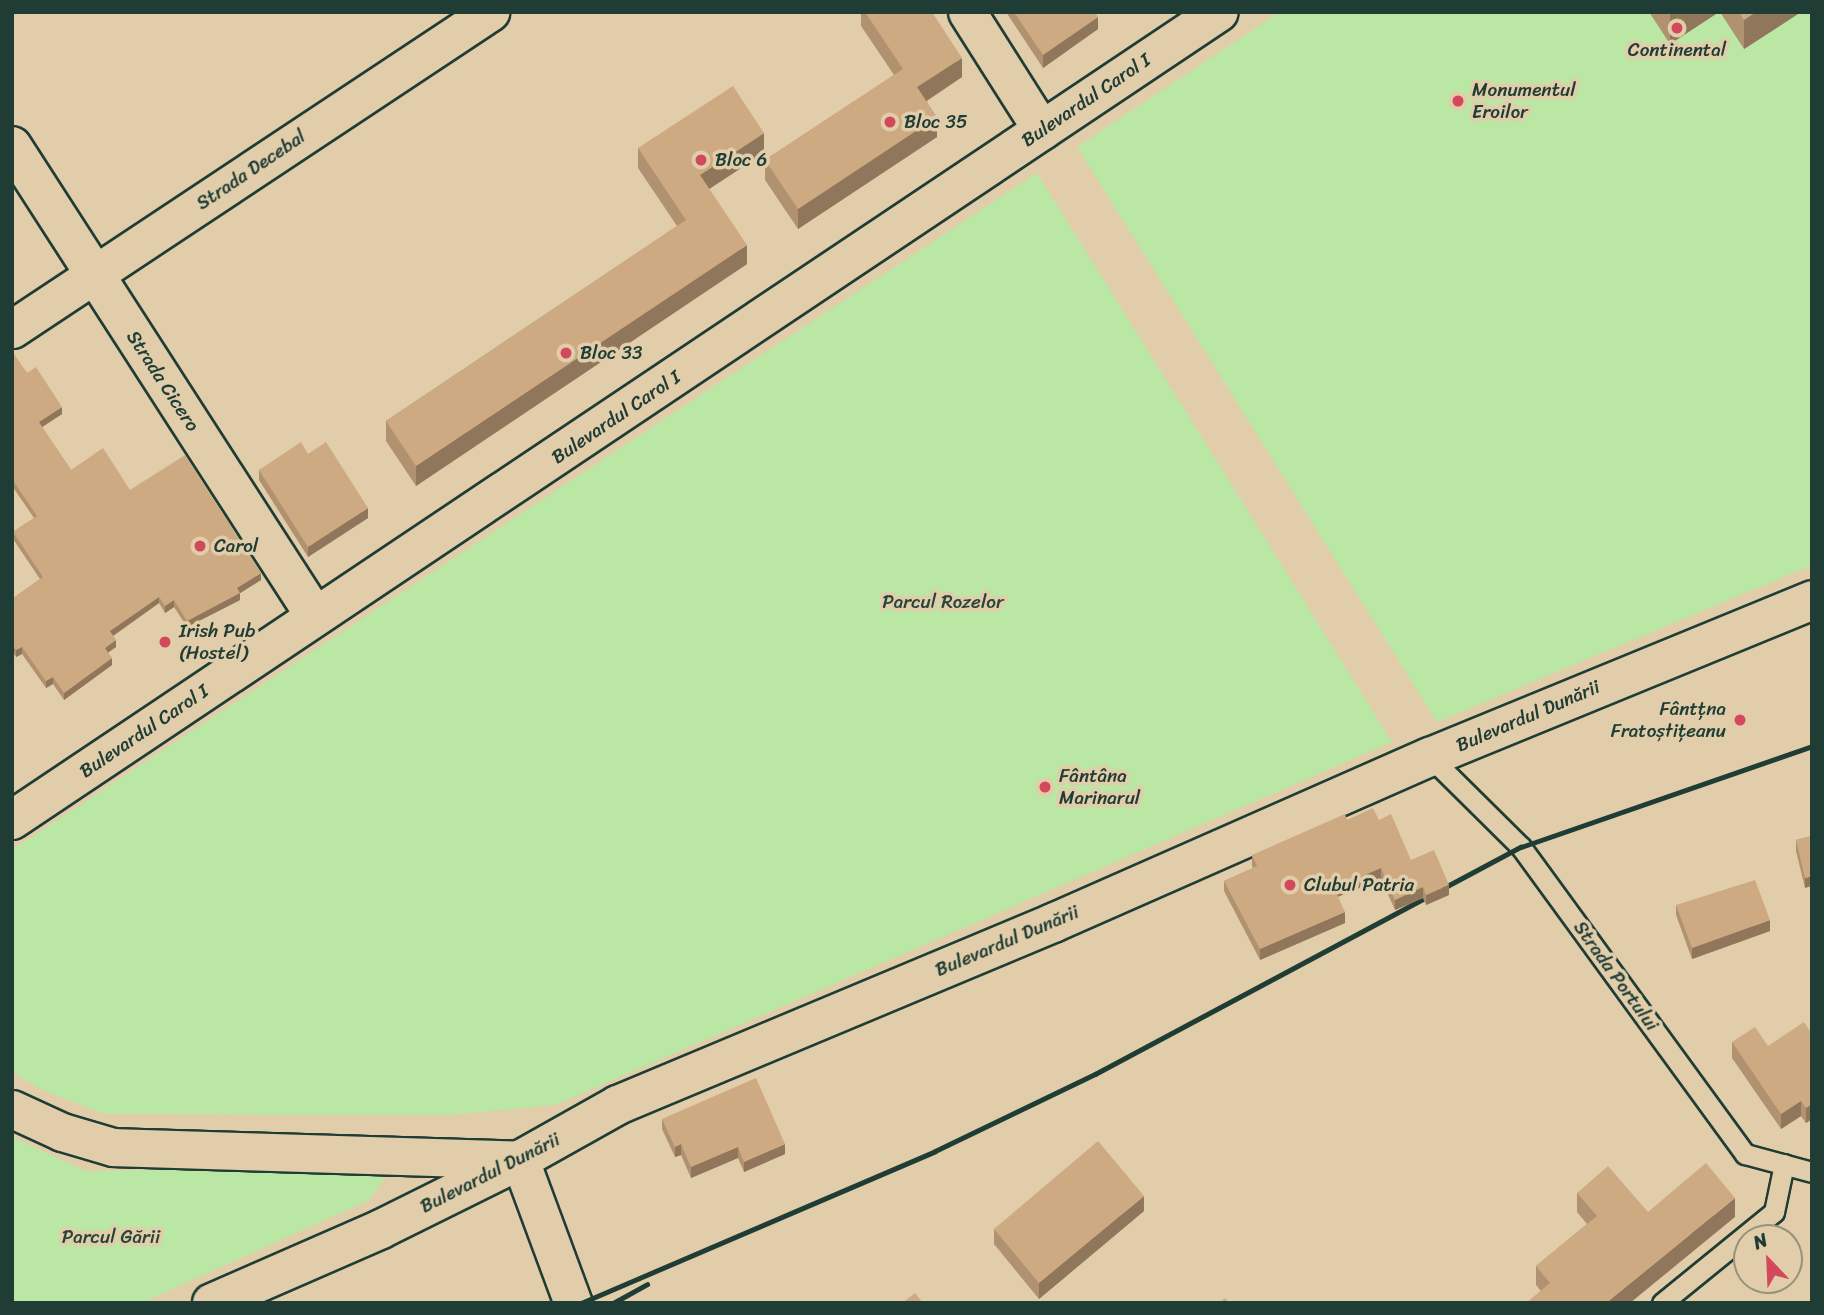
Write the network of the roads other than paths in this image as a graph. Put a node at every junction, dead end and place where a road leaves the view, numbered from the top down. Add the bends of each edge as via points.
1 (490, 12) edge
2 (967, 12) edge
3 (1219, 12) edge
4 (1042, 130) junction
5 (12, 146) edge
6 (94, 274) junction
7 (12, 329) edge
8 (1812, 600) edge
9 (315, 615) junction
10 (1430, 757) junction
11 (12, 820) edge
12 (12, 1109) edge
13 (520, 1160) junction
14 (1784, 1164) junction
15 (1812, 1172) edge
16 (212, 1303) edge
17 (573, 1303) edge
18 (1662, 1303) edge

1 - 6 street, Strada Decebal
2 - 4 street
3 - 4 street, Bulevardul Carol I
4 - 9 street, Bulevardul Carol I
5 - 6 street, Strada Cicero
6 - 7 street, Strada Decebal
6 - 9 street, Strada Cicero
8 - 10 street, Bulevardul Dunării
9 - 11 street, Bulevardul Carol I
10 - 13 street, Bulevardul Dunării via 1053,923 618,1105
10 - 14 lane, Strada Portului via 1521,846 1745,1154
12 - 13 street via 62,1132 113,1147
13 - 16 street, Bulevardul Dunării via 381,1229
13 - 17 street
14 - 15 lane, Strada Portului
14 - 18 lane via 1774,1212

